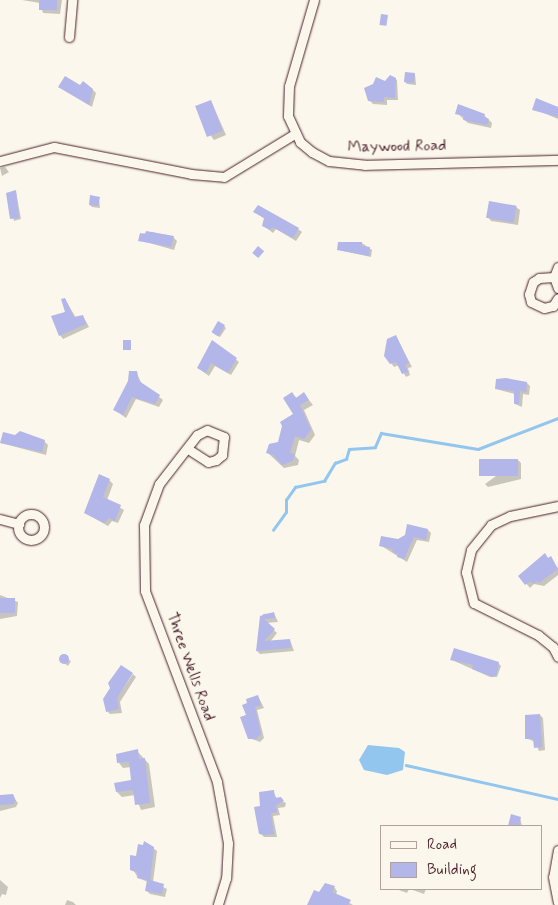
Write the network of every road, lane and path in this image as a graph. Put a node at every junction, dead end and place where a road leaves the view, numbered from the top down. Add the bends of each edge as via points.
1 (72, 0) edge
2 (314, 0) edge
3 (69, 37) dead end
4 (296, 133) junction
5 (558, 160) edge
6 (0, 161) edge
7 (558, 266) edge
8 (554, 277) junction
9 (558, 288) edge
10 (558, 298) edge
11 (188, 449) dead end
12 (558, 506) edge
13 (0, 518) edge
14 (19, 524) dead end
15 (558, 657) edge
16 (558, 850) edge
17 (558, 902) edge
18 (218, 905) edge

1 - 3 street
2 - 4 street, Maywood Road via 289,86 288,116
4 - 5 street, Maywood Road via 300,142 312,152 329,161 347,164
4 - 6 street via 224,177 191,174 54,147
7 - 8 street
8 - 9 street
8 - 10 street via 539,278 531,286 529,294 531,302 544,308 554,306
11 - 18 street, Three Wells Road via 174,461 159,484 144,526 146,591 217,782 228,843 226,878
12 - 15 street via 510,516 491,525 471,550 466,572 474,603 538,635
13 - 14 street
16 - 17 street via 552,877

